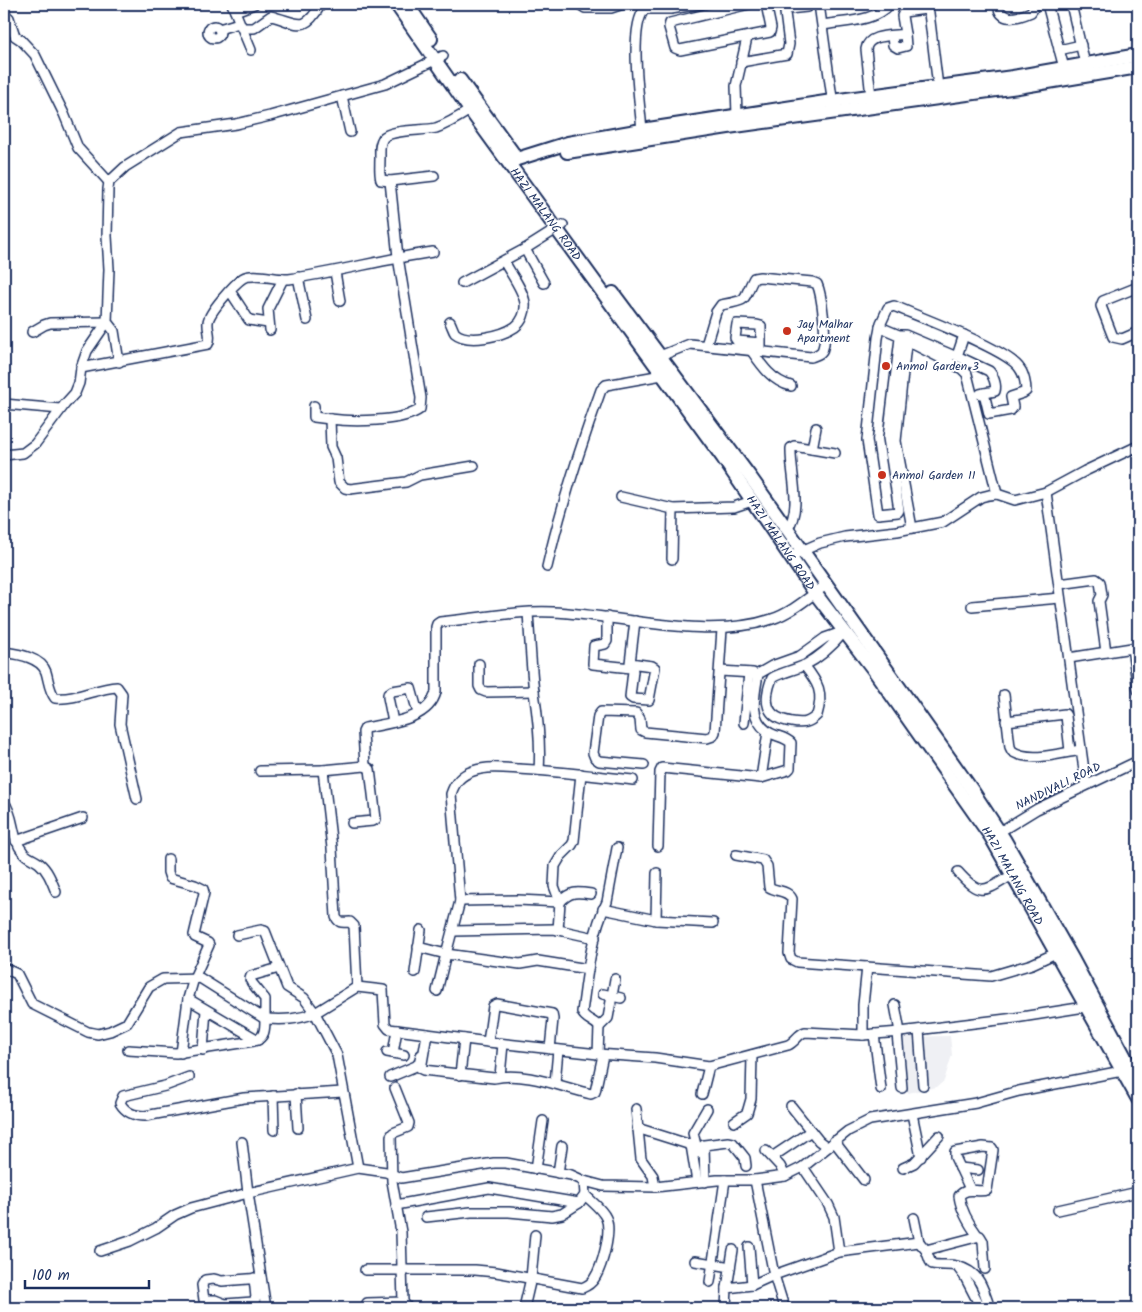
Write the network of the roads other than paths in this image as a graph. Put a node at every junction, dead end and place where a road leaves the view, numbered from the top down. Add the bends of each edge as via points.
1 (254, 4) edge
2 (321, 4) edge
3 (396, 4) edge
4 (407, 4) edge
5 (580, 4) edge
6 (623, 4) edge
7 (700, 4) edge
8 (748, 4) edge
9 (766, 4) edge
10 (819, 4) edge
11 (890, 4) edge
12 (998, 4) edge
13 (1033, 4) edge
14 (1047, 4) edge
15 (1071, 4) edge
16 (233, 7) edge
17 (807, 7) dead end
18 (4, 13) edge
19 (822, 25) junction
20 (241, 26) junction
21 (219, 29) dead end
22 (747, 38) junction
23 (1081, 45) junction
24 (250, 50) dead end
25 (1059, 50) junction
26 (1138, 55) edge
27 (440, 59) junction
28 (741, 62) junction
29 (1085, 64) junction
30 (1138, 67) edge
31 (1064, 68) junction
32 (938, 87) junction
33 (342, 96) junction
34 (870, 97) junction
35 (833, 107) junction
36 (470, 110) junction
37 (737, 115) junction
38 (642, 130) junction
39 (350, 132) dead end
40 (516, 164) junction
41 (434, 176) dead end
42 (390, 181) junction
43 (109, 182) junction
44 (560, 227) junction
45 (525, 250) junction
46 (432, 252) dead end
47 (398, 257) junction
48 (504, 261) junction
49 (335, 272) junction
50 (298, 277) junction
51 (283, 279) junction
52 (462, 283) dead end
53 (544, 283) dead end
54 (1138, 287) edge
55 (230, 291) junction
56 (340, 301) dead end
57 (307, 320) dead end
58 (107, 322) junction
59 (450, 322) dead end
60 (880, 326) junction
61 (32, 332) dead end
62 (1138, 332) edge
63 (964, 335) junction
64 (901, 336) junction
65 (706, 345) junction
66 (908, 346) junction
67 (751, 350) junction
68 (939, 354) junction
69 (952, 355) dead end
70 (660, 356) junction
71 (119, 362) junction
72 (81, 368) junction
73 (665, 372) junction
74 (990, 372) junction
75 (967, 374) junction
76 (791, 386) dead end
77 (984, 393) junction
78 (973, 395) junction
79 (4, 404) edge
80 (314, 406) dead end
81 (60, 409) junction
82 (330, 419) junction
83 (816, 428) dead end
84 (1138, 446) edge
85 (812, 449) junction
86 (835, 453) dead end
87 (4, 455) edge
88 (474, 466) dead end
89 (900, 491) junction
90 (1046, 492) junction
91 (997, 494) junction
92 (621, 497) dead end
93 (752, 501) junction
94 (673, 509) junction
95 (912, 528) junction
96 (788, 530) junction
97 (796, 553) junction
98 (672, 559) dead end
99 (547, 567) dead end
100 (1059, 584) junction
101 (821, 589) junction
102 (1060, 598) junction
103 (972, 606) dead end
104 (528, 613) junction
105 (607, 617) junction
106 (635, 621) junction
107 (722, 629) junction
108 (850, 631) junction
109 (1135, 651) edge
110 (4, 652) edge
111 (1106, 652) junction
112 (829, 654) dead end
113 (1069, 658) junction
114 (479, 664) dead end
115 (804, 666) junction
116 (720, 671) junction
117 (754, 673) junction
118 (1138, 690) edge
119 (534, 691) junction
120 (1004, 695) dead end
121 (418, 713) junction
122 (1006, 721) junction
123 (393, 722) junction
124 (744, 723) dead end
125 (768, 732) junction
126 (1081, 750) junction
127 (1070, 751) junction
128 (1138, 761) edge
129 (644, 765) dead end
130 (365, 766) junction
131 (323, 770) junction
132 (538, 770) junction
133 (260, 771) dead end
134 (581, 774) junction
135 (761, 778) junction
136 (633, 780) dead end
137 (1086, 785) junction
138 (137, 799) dead end
139 (4, 802) edge
140 (83, 818) dead end
141 (352, 823) dead end
142 (995, 834) junction
143 (16, 841) junction
144 (658, 846) dead end
145 (617, 848) dead end
146 (736, 855) dead end
147 (168, 859) dead end
148 (958, 872) dead end
149 (657, 873) dead end
150 (1012, 875) junction
151 (56, 892) dead end
152 (591, 894) dead end
153 (460, 901) junction
154 (560, 902) junction
155 (603, 909) junction
156 (656, 920) junction
157 (713, 922) dead end
158 (421, 930) dead end
159 (454, 930) junction
160 (558, 930) junction
161 (237, 935) dead end
162 (595, 938) junction
163 (418, 947) junction
164 (1056, 953) junction
165 (446, 954) junction
166 (867, 967) junction
167 (4, 968) edge
168 (279, 968) junction
169 (588, 969) junction
170 (415, 972) dead end
171 (194, 978) junction
172 (615, 979) dead end
173 (357, 987) junction
174 (437, 991) dead end
175 (607, 995) junction
176 (622, 998) dead end
177 (188, 999) junction
178 (896, 1006) dead end
179 (1091, 1006) junction
180 (206, 1010) junction
181 (315, 1013) junction
182 (265, 1019) junction
183 (599, 1027) junction
184 (397, 1030) junction
185 (918, 1030) junction
186 (898, 1032) junction
187 (425, 1034) junction
188 (874, 1034) junction
189 (863, 1035) junction
190 (464, 1039) junction
191 (258, 1040) junction
192 (488, 1042) junction
193 (503, 1044) junction
194 (554, 1049) junction
195 (128, 1050) dead end
196 (203, 1050) junction
197 (182, 1053) junction
198 (600, 1054) junction
199 (404, 1055) dead end
200 (752, 1055) junction
201 (709, 1066) junction
202 (1130, 1068) edge
203 (460, 1075) junction
204 (500, 1076) junction
205 (189, 1077) dead end
206 (390, 1077) dead end
207 (1138, 1081) edge
208 (555, 1082) junction
209 (923, 1085) dead end
210 (396, 1088) dead end
211 (902, 1088) dead end
212 (880, 1089) dead end
213 (343, 1092) junction
214 (296, 1094) junction
215 (702, 1094) dead end
216 (273, 1096) junction
217 (1138, 1099) edge
218 (791, 1106) dead end
219 (636, 1109) dead end
220 (707, 1109) dead end
221 (912, 1114) junction
222 (543, 1121) dead end
223 (734, 1122) dead end
224 (298, 1128) dead end
225 (638, 1128) junction
226 (274, 1130) dead end
227 (811, 1131) junction
228 (939, 1136) dead end
229 (242, 1142) dead end
230 (831, 1144) junction
231 (562, 1146) dead end
232 (921, 1157) junction
233 (746, 1166) dead end
234 (803, 1167) junction
235 (358, 1168) junction
236 (536, 1168) junction
237 (902, 1168) dead end
238 (960, 1168) junction
239 (978, 1170) dead end
240 (558, 1173) junction
241 (393, 1175) junction
242 (785, 1176) junction
243 (725, 1180) junction
244 (755, 1180) junction
245 (864, 1180) dead end
246 (584, 1181) junction
247 (702, 1182) junction
248 (655, 1187) junction
249 (970, 1189) junction
250 (1138, 1192) edge
251 (248, 1193) junction
252 (585, 1195) junction
253 (579, 1203) junction
254 (396, 1206) junction
255 (1058, 1210) dead end
256 (426, 1217) dead end
257 (914, 1218) dead end
258 (535, 1234) dead end
259 (978, 1236) junction
260 (919, 1242) junction
261 (748, 1247) dead end
262 (733, 1250) dead end
263 (926, 1250) junction
264 (100, 1251) dead end
265 (839, 1252) junction
266 (695, 1261) dead end
267 (712, 1264) junction
268 (726, 1266) dead end
269 (957, 1266) junction
270 (985, 1269) dead end
271 (365, 1270) dead end
272 (402, 1270) junction
273 (774, 1275) junction
274 (258, 1278) junction
275 (531, 1278) junction
276 (710, 1282) dead end
277 (752, 1284) junction
278 (727, 1288) junction
279 (265, 1302) dead end
280 (366, 1303) dead end
281 (406, 1305) edge
282 (524, 1308) edge
283 (726, 1308) edge
284 (788, 1308) edge
285 (981, 1308) edge
286 (990, 1308) edge

1 - 16 street
2 - 20 street via 314,17 302,24 271,16 254,28
3 - 27 main road, HAZI MALANG ROAD
4 - 27 main road, HAZI MALANG ROAD
5 - 6 street via 585,8 610,8
7 - 38 street via 645,9 642,12 636,58
8 - 22 street via 673,21 669,25 677,50
9 - 22 street via 770,32
10 - 19 street
11 - 19 street via 880,14
12 - 13 street via 1000,14 1008,17 1031,12
14 - 25 street
15 - 23 street
16 - 20 street
17 - 28 street via 785,12 787,54
18 - 43 street via 15,36 35,55 78,148
19 - 35 street
20 - 21 street
20 - 24 street
22 - 28 street
23 - 25 street
23 - 29 street
25 - 31 street
26 - 29 main road
27 - 33 street via 385,84
27 - 36 main road, HAZI MALANG ROAD
27 - 40 main road, HAZI MALANG ROAD
28 - 37 street via 736,86
29 - 31 main road
30 - 35 main road via 1018,87
31 - 32 main road
32 - 34 main road
32 - 34 street via 926,10 903,14 905,34 870,39 867,43
33 - 39 street
33 - 43 street via 236,124 181,132 125,167
34 - 35 main road
35 - 37 main road
35 - 40 main road
36 - 40 main road, HAZI MALANG ROAD
36 - 42 street via 436,127 387,134 380,146 380,178
37 - 38 main road
38 - 40 main road via 568,143
40 - 44 main road, HAZI MALANG ROAD
41 - 42 street
42 - 47 street
43 - 58 street
44 - 45 street
44 - 70 main road, HAZI MALANG ROAD
44 - 73 main road, HAZI MALANG ROAD
45 - 48 street
45 - 53 street
46 - 47 street
47 - 49 street
47 - 82 street via 421,398 420,409 414,414 399,417
48 - 52 street
48 - 59 street via 524,300 519,323 502,333 473,339 455,332
49 - 50 street
49 - 56 street
50 - 51 street
50 - 57 street
51 - 55 street via 247,276
51 - 55 street via 268,309 269,327 249,320
54 - 62 street via 1103,301 1101,306 1113,337 1122,339
55 - 71 street via 209,316 208,344
58 - 61 street via 50,323
58 - 71 street via 114,331
58 - 72 street via 86,350
60 - 63 street via 891,306
60 - 64 street
60 - 89 street via 867,440 878,514 899,511
63 - 74 street via 957,356
63 - 77 street via 1010,358 1020,368 1026,391 1011,396 1011,410 989,414
64 - 66 street
64 - 66 street via 903,334
65 - 67 street
65 - 67 street via 721,305 739,303 747,297 754,278 816,283 824,328 821,352 811,357 761,347
65 - 70 street via 690,344
66 - 68 street
66 - 89 street via 900,369 893,424
67 - 76 street via 772,377
68 - 69 street
68 - 75 street
70 - 73 main road, HAZI MALANG ROAD
71 - 72 street
72 - 81 street via 74,393
73 - 93 main road, HAZI MALANG ROAD
73 - 96 main road, HAZI MALANG ROAD via 746,470
73 - 99 street via 606,385 601,390 576,459
74 - 75 street
74 - 77 street via 996,390
75 - 78 street
77 - 78 street
78 - 91 street
79 - 81 street
80 - 82 street via 314,417
81 - 87 street via 29,450 23,454
82 - 88 street via 331,447 339,482 345,488 406,482 420,475
83 - 85 street
84 - 90 street
85 - 86 street
85 - 96 street via 791,448 795,502
89 - 95 street
90 - 91 street via 1015,500
90 - 100 street
91 - 95 street via 980,497 943,522
92 - 94 street
93 - 94 street via 734,507
93 - 97 main road, HAZI MALANG ROAD
94 - 98 street
95 - 97 street via 845,537
96 - 97 main road, HAZI MALANG ROAD
97 - 101 main road, HAZI MALANG ROAD
100 - 102 street
100 - 111 street via 1096,579 1100,582 1102,595 1099,601
101 - 107 street via 773,619
101 - 108 main road, HAZI MALANG ROAD
102 - 103 street
102 - 113 street
104 - 105 street
104 - 119 street
104 - 121 street via 437,624 435,698
105 - 106 street
105 - 106 street via 607,641 594,646 593,664 630,665
106 - 107 street
107 - 116 street
108 - 112 street
108 - 115 street
108 - 117 street via 825,638 800,656
108 - 142 main road, HAZI MALANG ROAD via 972,790
109 - 111 street
109 - 118 street
110 - 138 street via 40,663 55,698 65,699 117,687 122,694 120,724
111 - 113 street
113 - 126 street
114 - 119 street via 481,690
115 - 115 street via 772,678 768,701 772,716 800,724 817,715 821,699 818,685
116 - 117 street
116 - 129 street via 715,732 707,738 645,732 641,730 636,713 601,712 593,754 595,758
117 - 124 street
117 - 125 street via 754,712 759,724
119 - 132 street via 541,747
120 - 122 street
121 - 123 street
121 - 123 street via 411,688 392,691 388,697
122 - 127 street via 1010,747 1016,754 1032,757
122 - 127 street via 1065,714
123 - 130 street via 365,728
125 - 135 street
125 - 135 street via 791,743 791,765 788,770
126 - 127 street
126 - 137 street
128 - 137 street, NANDIVALI ROAD
130 - 131 street
130 - 141 street via 370,769 376,819
131 - 133 street
131 - 173 street via 336,917 341,923 350,922 354,926
132 - 134 street
132 - 153 street via 485,768 462,776 454,785 451,794
134 - 136 street
134 - 154 street via 574,841 555,866 554,886
135 - 144 street via 662,768
137 - 142 street, NANDIVALI ROAD
139 - 143 street
140 - 143 street
142 - 150 main road, HAZI MALANG ROAD
142 - 179 main road, HAZI MALANG ROAD
143 - 151 street via 23,853 48,872
145 - 155 street
146 - 166 street via 763,860 767,866 769,887 791,895 791,959
147 - 171 street via 170,878 200,887 204,893 194,935 210,945
148 - 150 street via 980,890
149 - 156 street
150 - 164 main road, HAZI MALANG ROAD
152 - 154 street via 571,893
153 - 154 street
153 - 159 street
154 - 160 street
155 - 156 street
155 - 162 street
156 - 157 street
158 - 163 street
159 - 160 street
159 - 165 street
160 - 162 street
161 - 168 street via 265,931
162 - 169 street
163 - 165 street
163 - 170 street
164 - 166 street via 991,976
164 - 179 main road, HAZI MALANG ROAD
165 - 169 street via 520,964 538,961
165 - 174 street
166 - 189 street
167 - 171 street via 16,974 32,1004 98,1034 126,1024 155,982
168 - 181 street via 287,987 304,998
168 - 182 street via 250,979 265,998
169 - 183 street via 582,1012
171 - 177 street
171 - 182 street via 204,980
172 - 175 street
173 - 181 street
173 - 184 street via 383,990 385,1024 389,1029
175 - 176 street
175 - 183 street via 608,1018
177 - 180 street
177 - 197 street
178 - 186 street
179 - 185 street
179 - 202 main road, HAZI MALANG ROAD
180 - 191 street
180 - 196 street
181 - 182 street via 300,1019
181 - 213 street via 337,1055
182 - 191 street via 264,1032
183 - 198 street
184 - 187 street
184 - 199 street via 390,1053
185 - 186 street
185 - 209 street
186 - 188 street
186 - 211 street
187 - 190 street
187 - 203 street via 422,1070
187 - 206 street via 418,1064
188 - 189 street
188 - 212 street
189 - 200 street via 805,1032 792,1043
190 - 192 street
190 - 203 street
191 - 196 street
192 - 193 street
192 - 194 street via 493,1006 497,1004 552,1014
193 - 194 street
193 - 204 street
194 - 198 street
194 - 208 street
195 - 197 street
196 - 197 street
198 - 201 street
198 - 208 street via 593,1094
200 - 201 street
200 - 223 street via 751,1099 746,1113
201 - 215 street
202 - 207 main road, HAZI MALANG ROAD
202 - 217 main road, HAZI MALANG ROAD
202 - 221 street
203 - 204 street
204 - 208 street
205 - 216 street via 123,1096 120,1103 134,1116 145,1116 244,1098
210 - 241 street via 410,1123 392,1134
213 - 214 street
213 - 235 street
214 - 216 street
214 - 224 street
216 - 226 street
218 - 227 street
219 - 225 street
220 - 247 street via 692,1136 697,1144
221 - 230 street via 870,1120 848,1130
221 - 232 street
222 - 236 street
225 - 247 street via 691,1145
225 - 248 street via 641,1160 653,1176
227 - 230 street via 819,1141
227 - 242 street via 769,1154
228 - 232 street
229 - 251 street
230 - 234 street
230 - 245 street
231 - 240 street
232 - 237 street
233 - 247 street via 745,1158 733,1143 704,1144
234 - 242 street
234 - 265 street via 834,1217
235 - 241 street
235 - 251 street
236 - 240 street
236 - 241 street via 494,1163 401,1178
238 - 239 street
238 - 249 street
238 - 249 street via 955,1156 957,1151 993,1149 987,1190
240 - 246 street
241 - 254 street
242 - 244 street
243 - 244 street
243 - 247 street
243 - 267 street
244 - 273 street
246 - 248 street via 603,1186
246 - 252 street
247 - 248 street
249 - 259 street via 961,1193 959,1199 970,1226
250 - 255 street
251 - 264 street via 191,1208 130,1241
251 - 274 street
252 - 253 street
252 - 275 street via 603,1213 608,1226 605,1249 594,1279 582,1288
253 - 254 street via 489,1188
253 - 256 street via 562,1214 552,1216 471,1212
254 - 272 street
257 - 260 street
258 - 275 street
259 - 263 street
259 - 270 street via 983,1241
260 - 263 street
260 - 265 street
261 - 277 street
262 - 278 street
263 - 269 street via 932,1264
265 - 273 street
266 - 267 street
267 - 268 street
267 - 276 street
269 - 285 street
269 - 286 street via 982,1283
271 - 272 street
272 - 275 street via 475,1270
272 - 281 street
273 - 277 street
273 - 284 street via 784,1307
274 - 274 street via 205,1280 202,1283 203,1298 225,1304 253,1302
274 - 279 street
275 - 282 street
277 - 278 street
278 - 283 street
280 - 281 street

